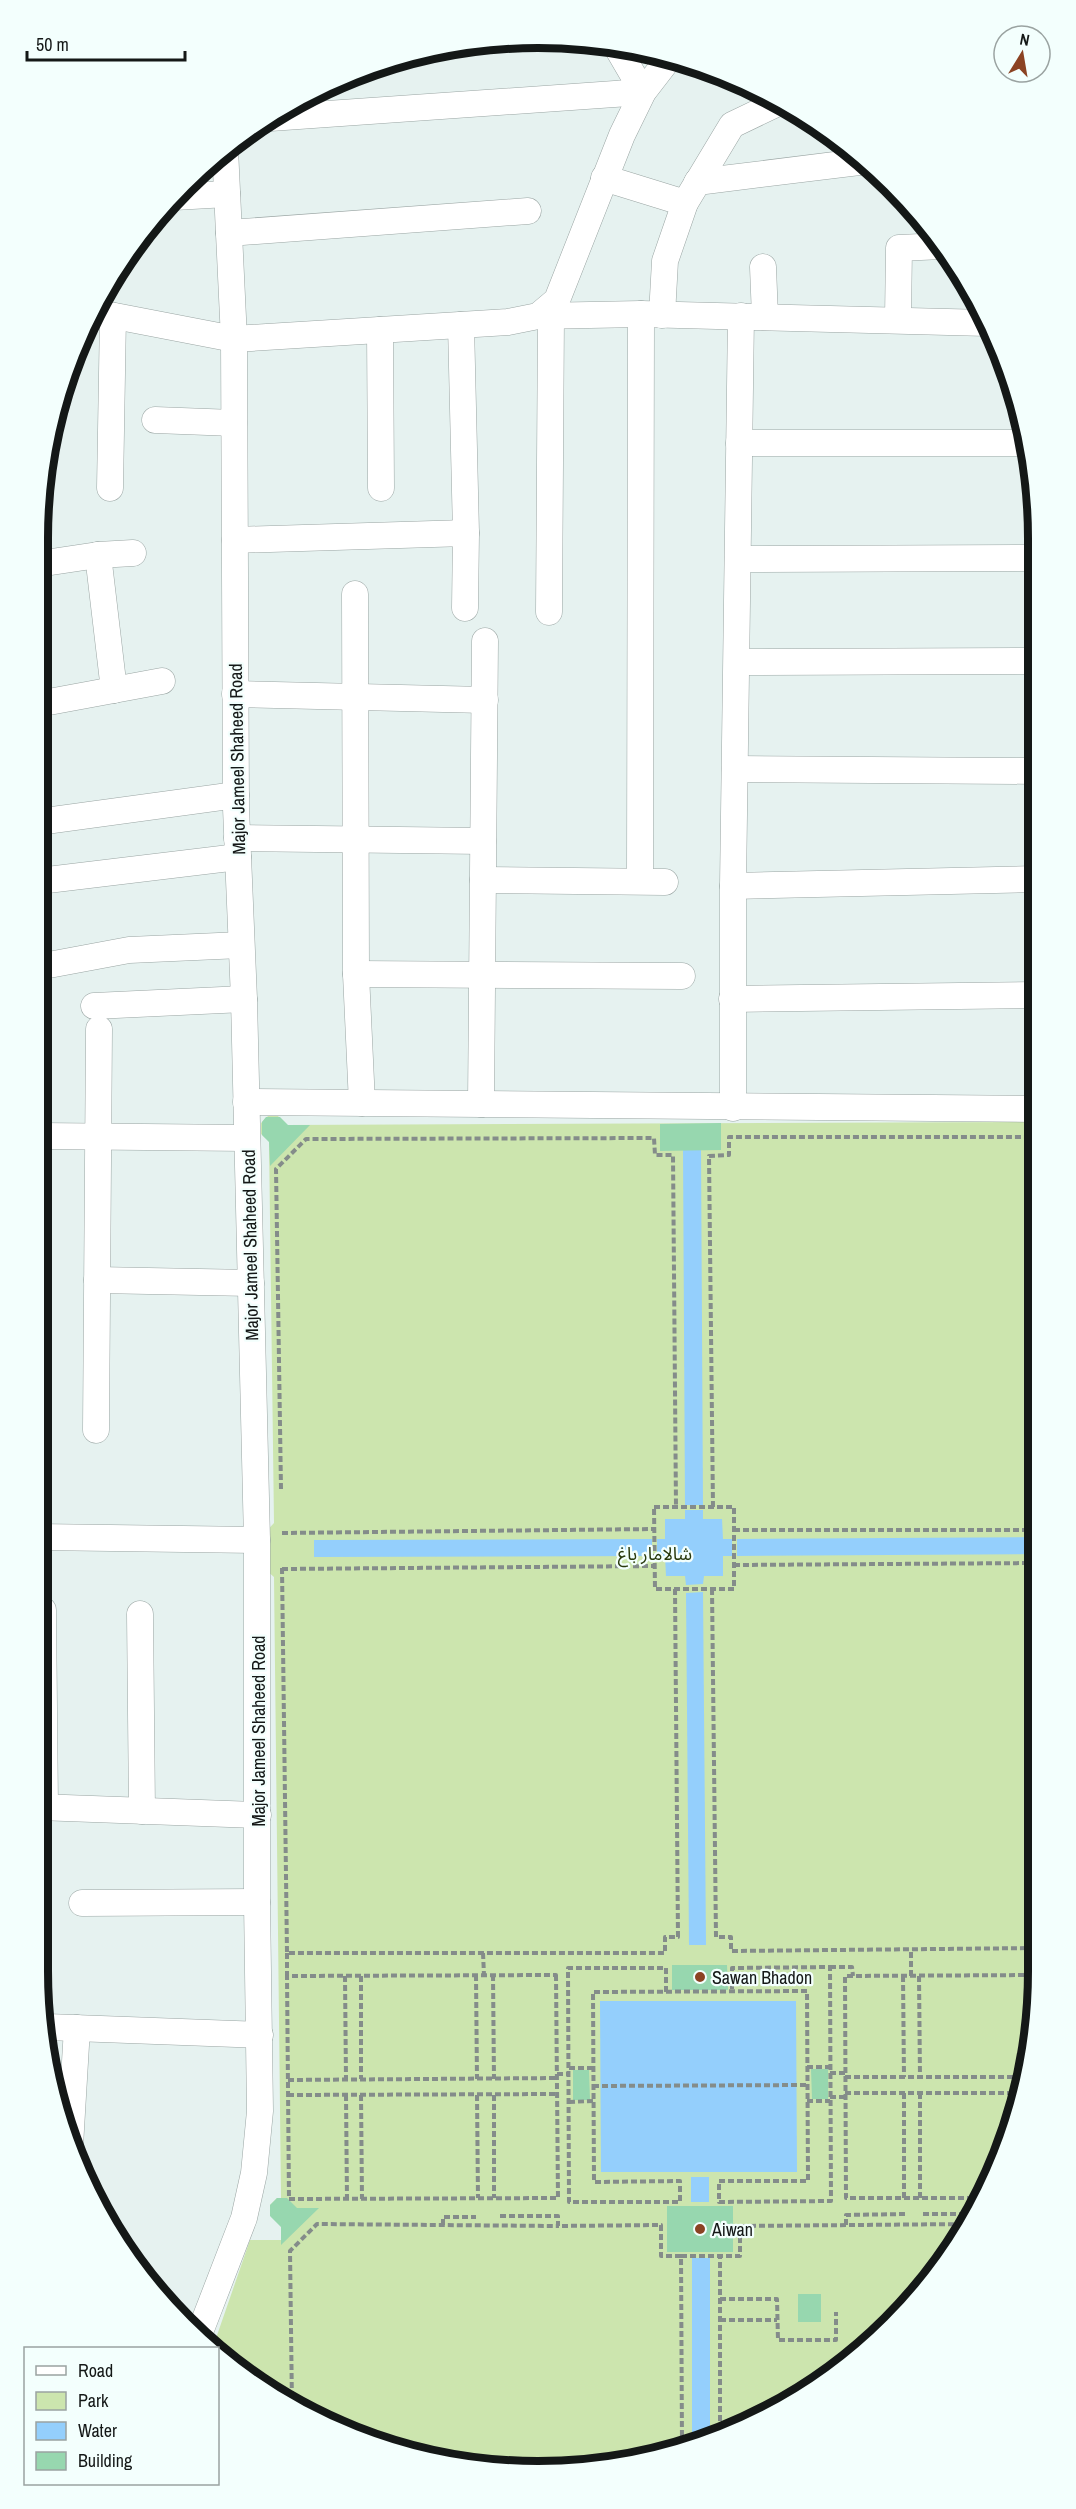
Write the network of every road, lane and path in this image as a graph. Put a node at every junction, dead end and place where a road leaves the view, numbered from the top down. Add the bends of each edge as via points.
1 (621, 55) edge
2 (664, 65) edge
3 (643, 92) junction
4 (770, 107) edge
5 (289, 117) edge
6 (226, 161) edge
7 (850, 161) edge
8 (604, 178) junction
9 (691, 192) junction
10 (227, 194) junction
11 (188, 196) edge
12 (528, 211) dead end
13 (229, 233) junction
14 (931, 246) edge
15 (763, 267) dead end
16 (103, 314) edge
17 (652, 314) junction
18 (545, 315) junction
19 (753, 316) junction
20 (898, 319) junction
21 (978, 323) edge
22 (461, 325) junction
23 (380, 330) junction
24 (234, 339) junction
25 (155, 420) dead end
26 (234, 423) junction
27 (1019, 442) edge
28 (740, 443) junction
29 (110, 488) dead end
30 (381, 488) dead end
31 (466, 533) junction
32 (235, 540) junction
33 (133, 553) dead end
34 (98, 555) junction
35 (1028, 558) edge
36 (738, 559) junction
37 (48, 562) edge
38 (355, 594) dead end
39 (465, 608) dead end
40 (549, 612) dead end
41 (485, 641) dead end
42 (1028, 661) edge
43 (737, 662) junction
44 (162, 681) dead end
45 (114, 690) junction
46 (236, 694) junction
47 (355, 697) junction
48 (485, 700) junction
49 (48, 702) edge
50 (735, 769) junction
51 (1028, 771) edge
52 (236, 795) junction
53 (48, 821) edge
54 (356, 839) junction
55 (483, 841) junction
56 (237, 847) junction
57 (48, 879) edge
58 (1028, 879) edge
59 (483, 880) junction
60 (733, 886) junction
61 (241, 945) junction
62 (48, 965) edge
63 (356, 974) junction
64 (482, 975) junction
65 (682, 976) dead end
66 (1028, 995) edge
67 (244, 999) junction
68 (732, 999) junction
69 (246, 1102) junction
70 (362, 1103) junction
71 (481, 1104) junction
72 (733, 1108) junction
73 (1028, 1109) edge
74 (48, 1136) edge
75 (98, 1137) junction
76 (1028, 1137) edge
77 (247, 1138) junction
78 (97, 1280) junction
79 (250, 1283) junction
80 (96, 1430) dead end
81 (281, 1497) dead end
82 (676, 1507) junction
83 (713, 1507) junction
84 (654, 1529) junction
85 (734, 1530) junction
86 (1028, 1530) edge
87 (48, 1538) edge
88 (269, 1541) junction
89 (282, 1560) dead end
90 (1028, 1563) edge
91 (734, 1565) junction
92 (655, 1566) junction
93 (282, 1569) junction
94 (675, 1589) junction
95 (712, 1589) junction
96 (140, 1614) dead end
97 (48, 1807) edge
98 (142, 1811) junction
99 (258, 1815) junction
100 (82, 1902) dead end
101 (257, 1902) junction
102 (1028, 1948) edge
103 (911, 1949) junction
104 (287, 1953) junction
105 (483, 1953) junction
106 (830, 1967) junction
107 (476, 1975) junction
108 (484, 1975) junction
109 (493, 1975) junction
110 (1028, 1975) edge
111 (287, 1976) junction
112 (345, 1976) junction
113 (360, 1976) junction
114 (853, 1976) junction
115 (903, 1976) junction
116 (911, 1976) junction
117 (919, 1976) junction
118 (732, 1991) junction
119 (666, 1992) junction
120 (51, 2027) edge
121 (77, 2028) junction
122 (260, 2035) junction
123 (807, 2067) junction
124 (830, 2067) junction
125 (569, 2068) junction
126 (593, 2068) junction
127 (830, 2073) junction
128 (569, 2074) junction
129 (845, 2075) junction
130 (557, 2076) junction
131 (904, 2077) junction
132 (920, 2077) junction
133 (1016, 2077) edge
134 (346, 2079) junction
135 (361, 2079) junction
136 (477, 2079) junction
137 (494, 2079) junction
138 (288, 2080) junction
139 (807, 2085) junction
140 (593, 2086) junction
141 (1013, 2092) edge
142 (904, 2093) junction
143 (920, 2093) junction
144 (346, 2095) junction
145 (361, 2095) junction
146 (477, 2095) junction
147 (494, 2095) junction
148 (845, 2095) junction
149 (288, 2096) junction
150 (557, 2096) junction
151 (830, 2099) junction
152 (569, 2100) junction
153 (807, 2100) junction
154 (593, 2101) junction
155 (72, 2120) edge
156 (478, 2198) junction
157 (488, 2198) junction
158 (494, 2198) junction
159 (904, 2198) junction
160 (913, 2198) junction
161 (920, 2198) junction
162 (972, 2198) edge
163 (347, 2199) junction
164 (362, 2199) junction
165 (913, 2205) dead end
166 (488, 2207) dead end
167 (906, 2214) dead end
168 (923, 2214) dead end
169 (500, 2216) dead end
170 (962, 2216) edge
171 (476, 2217) dead end
172 (957, 2224) edge
173 (443, 2225) junction
174 (846, 2225) junction
175 (558, 2226) junction
176 (681, 2256) junction
177 (720, 2256) junction
178 (720, 2299) junction
179 (836, 2312) dead end
180 (720, 2320) junction
181 (777, 2320) junction
182 (202, 2327) edge
183 (292, 2394) edge
184 (720, 2426) edge
185 (682, 2439) edge

1 - 3 street
2 - 3 street
3 - 5 street
3 - 8 street
4 - 9 street via 732,124
6 - 10 street, Major Jameel Shaheed Road
7 - 9 street
8 - 9 street
8 - 18 street via 557,300
9 - 17 street via 665,261
10 - 11 street
10 - 13 street, Major Jameel Shaheed Road
12 - 13 street
13 - 24 street, Major Jameel Shaheed Road
14 - 20 street via 899,248
15 - 19 street
16 - 24 street
16 - 29 street
17 - 18 street
17 - 19 street
17 - 59 street via 652,881
18 - 22 street
18 - 40 street
19 - 20 street
19 - 28 street
20 - 21 street
22 - 23 street
22 - 31 street
23 - 24 street
23 - 30 street
24 - 26 street, Major Jameel Shaheed Road
25 - 26 street
26 - 32 street, Major Jameel Shaheed Road
27 - 28 street
28 - 36 street
31 - 32 street
31 - 39 street
32 - 46 street, Major Jameel Shaheed Road
33 - 34 street
34 - 37 street
34 - 45 street
35 - 36 street
36 - 43 street
38 - 47 street
41 - 48 street
42 - 43 street
43 - 50 street
44 - 45 street
45 - 49 street
46 - 47 street
46 - 52 street, Major Jameel Shaheed Road
47 - 48 street
47 - 54 street
48 - 55 street
50 - 51 street
50 - 60 street
52 - 53 street
52 - 56 street, Major Jameel Shaheed Road
54 - 55 street
54 - 56 street
54 - 63 street
55 - 59 street
56 - 57 street
56 - 61 street, Major Jameel Shaheed Road
58 - 60 street
59 - 64 street
60 - 68 street
61 - 62 street via 129,950
61 - 67 street, Major Jameel Shaheed Road
63 - 64 street
63 - 70 street
64 - 65 street
64 - 71 street
66 - 68 street
67 - 69 street, Major Jameel Shaheed Road
67 - 75 street via 97,1017
68 - 72 street
69 - 70 street
69 - 77 street, Major Jameel Shaheed Road
70 - 71 street
71 - 72 street
72 - 73 street
74 - 75 street
75 - 77 street
75 - 78 street
76 - 83 path via 729,1137 729,1155 709,1156
77 - 79 street, Major Jameel Shaheed Road
78 - 79 street
78 - 80 street
79 - 88 street, Major Jameel Shaheed Road
81 - 82 path via 276,1169 306,1139 654,1138 655,1155 673,1155
82 - 83 path
82 - 84 path via 654,1507
83 - 85 path via 734,1507
84 - 88 path via 282,1533
84 - 92 path
85 - 86 path
85 - 91 path
87 - 88 street
88 - 99 street, Major Jameel Shaheed Road
89 - 93 path
90 - 91 path
91 - 95 path via 734,1589
92 - 93 path
92 - 94 path via 655,1589
93 - 104 path
94 - 95 path
94 - 105 path via 678,1937 665,1937 665,1953
95 - 103 path via 716,1937 731,1937 731,1951
96 - 98 street
97 - 98 street
98 - 99 street
99 - 101 street, Major Jameel Shaheed Road
100 - 101 street
101 - 122 street, Major Jameel Shaheed Road
102 - 103 path
103 - 116 path
104 - 105 path
104 - 111 path
105 - 108 path
106 - 114 path via 852,1967
106 - 118 path via 732,1968
106 - 124 path
107 - 108 path
107 - 113 path
107 - 136 path
108 - 109 path
109 - 130 path via 556,1975
109 - 137 path
110 - 117 path
111 - 112 path
111 - 138 path
112 - 113 path
112 - 134 path
113 - 135 path
114 - 115 path
114 - 129 path via 845,1976
115 - 116 path
115 - 131 path
116 - 117 path
117 - 132 path
118 - 119 path
118 - 123 path via 807,1991
119 - 125 path via 666,1968 568,1968
119 - 126 path via 593,1992
120 - 121 street
121 - 122 street
121 - 155 street
122 - 182 street, Major Jameel Shaheed Road via 260,2111 254,2173 244,2218
123 - 124 path
123 - 139 path
124 - 127 path
125 - 126 path
125 - 128 path
126 - 140 path
127 - 129 path
127 - 151 path
128 - 130 path
128 - 152 path
129 - 131 path
129 - 148 path
130 - 137 path
130 - 150 path
131 - 132 path
132 - 133 path
134 - 135 path
134 - 138 path
135 - 136 path
136 - 137 path
138 - 149 path
139 - 140 path
139 - 153 path
140 - 154 path
141 - 143 path
142 - 143 path
142 - 148 path
142 - 159 path
143 - 161 path
144 - 145 path
144 - 149 path
144 - 163 path
145 - 146 path
145 - 164 path
146 - 147 path
146 - 156 path
147 - 150 path
147 - 158 path
148 - 151 path
148 - 159 path via 846,2198
149 - 163 path via 289,2199
150 - 152 path
150 - 158 path via 558,2198
151 - 153 path
151 - 153 path via 831,2201 719,2202 719,2181 808,2181
152 - 154 path
152 - 154 path via 569,2202 680,2202 680,2181 594,2181
156 - 157 path
156 - 164 path
157 - 158 path
157 - 166 path
159 - 160 path
160 - 161 path
160 - 165 path
161 - 162 path
163 - 164 path
167 - 174 path via 846,2215
168 - 170 path
169 - 175 path via 558,2216
171 - 173 path via 443,2217
172 - 174 path
173 - 175 path
173 - 183 path via 317,2224 290,2252
174 - 177 path via 740,2226 740,2256
175 - 176 path via 661,2225 662,2256
176 - 177 path
176 - 185 path
177 - 178 path
178 - 180 path
178 - 181 path via 777,2299
179 - 181 path via 836,2340 778,2340
180 - 181 path
180 - 184 path

